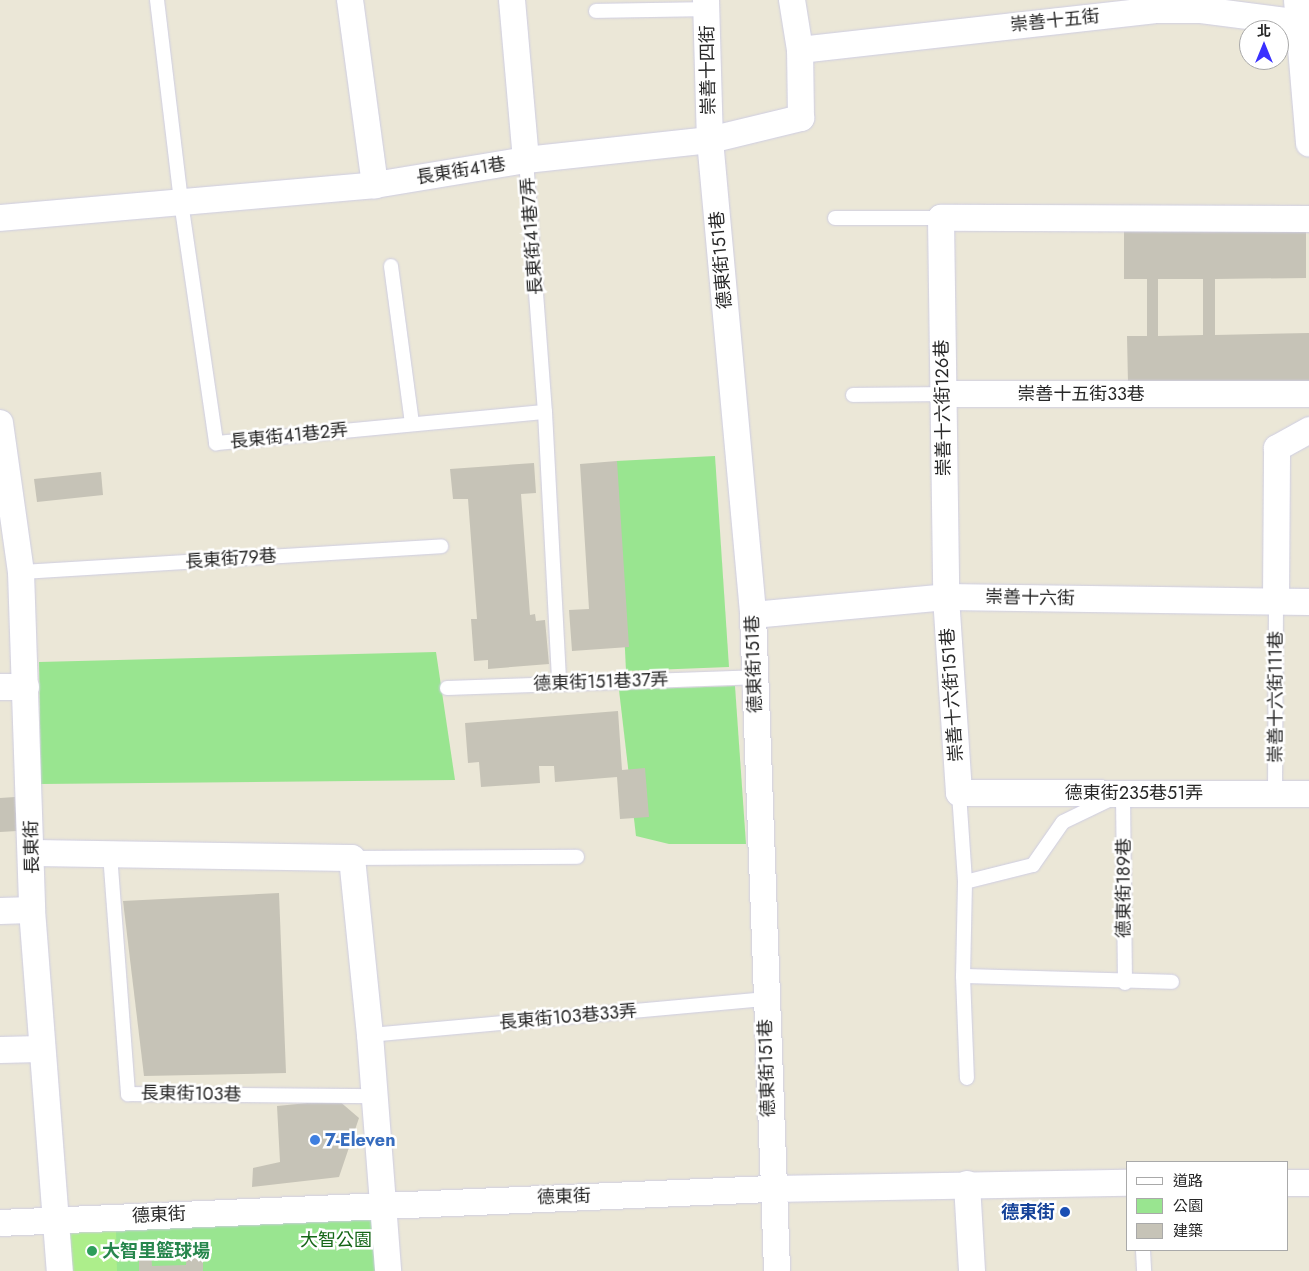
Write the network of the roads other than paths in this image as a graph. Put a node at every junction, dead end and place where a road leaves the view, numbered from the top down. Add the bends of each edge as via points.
1 (157, 0) edge
2 (350, 0) edge
3 (512, 0) edge
4 (792, 0) edge
5 (706, 5) edge
6 (1153, 5) edge
7 (596, 11) dead end
8 (1302, 15) edge
9 (800, 50) junction
10 (710, 140) junction
11 (1309, 143) edge
12 (526, 160) junction
13 (375, 184) junction
14 (181, 202) junction
15 (0, 218) edge
16 (835, 218) dead end
17 (941, 218) junction
18 (1309, 219) edge
19 (391, 266) dead end
20 (942, 394) junction
21 (1309, 394) edge
22 (854, 395) dead end
23 (545, 412) junction
24 (0, 423) edge
25 (412, 423) junction
26 (1309, 430) edge
27 (442, 546) dead end
28 (21, 572) junction
29 (946, 597) junction
30 (1276, 601) junction
31 (1309, 602) edge
32 (752, 616) junction
33 (754, 677) junction
34 (559, 683) junction
35 (0, 687) edge
36 (26, 687) junction
37 (447, 688) dead end
38 (959, 792) junction
39 (1123, 793) junction
40 (1275, 794) junction
41 (1309, 794) edge
42 (32, 853) junction
43 (110, 854) junction
44 (577, 857) dead end
45 (352, 858) junction
46 (964, 882) junction
47 (32, 910) junction
48 (0, 911) edge
49 (962, 976) junction
50 (1172, 982) dead end
51 (1124, 983) junction
52 (765, 999) junction
53 (370, 1035) junction
54 (41, 1049) junction
55 (0, 1050) edge
56 (967, 1078) dead end
57 (374, 1096) junction
58 (1289, 1183) edge
59 (1309, 1183) edge
60 (967, 1184) junction
61 (1126, 1184) edge
62 (772, 1189) junction
63 (383, 1204) junction
64 (56, 1220) junction
65 (0, 1222) edge
66 (1143, 1251) edge
67 (60, 1271) edge
68 (388, 1271) edge
69 (777, 1271) edge
70 (972, 1271) edge
71 (1144, 1271) edge

1 - 14 lane
2 - 13 street
3 - 12 street, 長東街41巷7弄
4 - 9 street, 長東街41巷
5 - 7 lane
5 - 10 street, 崇善十四街
6 - 8 street, 崇善十五街
6 - 9 street, 崇善十五街
8 - 11 street
9 - 10 street, 長東街41巷 via 801,118
10 - 12 street, 長東街41巷
10 - 32 street, 德東街151巷
12 - 13 street, 長東街41巷
12 - 23 lane, 長東街41巷7弄
13 - 14 street, 長東街41巷
14 - 15 street, 長東街41巷
14 - 25 lane, 長東街41巷2弄 via 216,443
16 - 17 lane
17 - 18 street
17 - 20 street, 崇善十六街126巷
19 - 25 lane
20 - 21 street, 崇善十五街33巷
20 - 22 lane, 崇善十五街33巷
20 - 29 street, 崇善十六街126巷
23 - 25 lane, 長東街41巷2弄
23 - 34 lane, 長東街41巷7弄
24 - 28 street, 長東街
26 - 30 street via 1277,448
27 - 28 lane, 長東街79巷
28 - 36 street, 長東街
29 - 30 street, 崇善十六街
29 - 32 street, 崇善十六街
29 - 38 street, 崇善十六街151巷
30 - 31 street, 崇善十六街
30 - 40 lane, 崇善十六街111巷
32 - 33 street, 德東街151巷
33 - 34 lane, 德東街151巷37弄
33 - 52 street, 德東街151巷
34 - 37 lane, 德東街151巷37弄
35 - 36 street
36 - 42 street, 長東街
38 - 39 street, 德東街235巷51弄
38 - 46 lane
39 - 40 street, 德東街235巷51弄
39 - 46 lane via 1063,822 1033,865
39 - 51 lane, 德東街189巷
40 - 41 street, 德東街235巷51弄
42 - 43 street
42 - 47 street, 長東街
43 - 45 street
43 - 57 lane, 長東街103巷 via 128,1094
44 - 45 lane
45 - 53 street
46 - 49 lane
47 - 48 street
47 - 54 street, 長東街
49 - 51 lane
49 - 56 lane
50 - 51 lane
52 - 53 lane, 長東街103巷33弄
52 - 62 street, 德東街151巷
53 - 57 street
54 - 55 street
54 - 64 street, 長東街
57 - 63 street
58 - 59 street
60 - 61 street, 德東街
60 - 62 street, 德東街
60 - 70 street
62 - 63 street, 德東街
62 - 69 street, 德東街151巷
63 - 64 street, 德東街
63 - 68 street
64 - 65 street, 德東街
64 - 67 street, 長東街
66 - 71 lane

